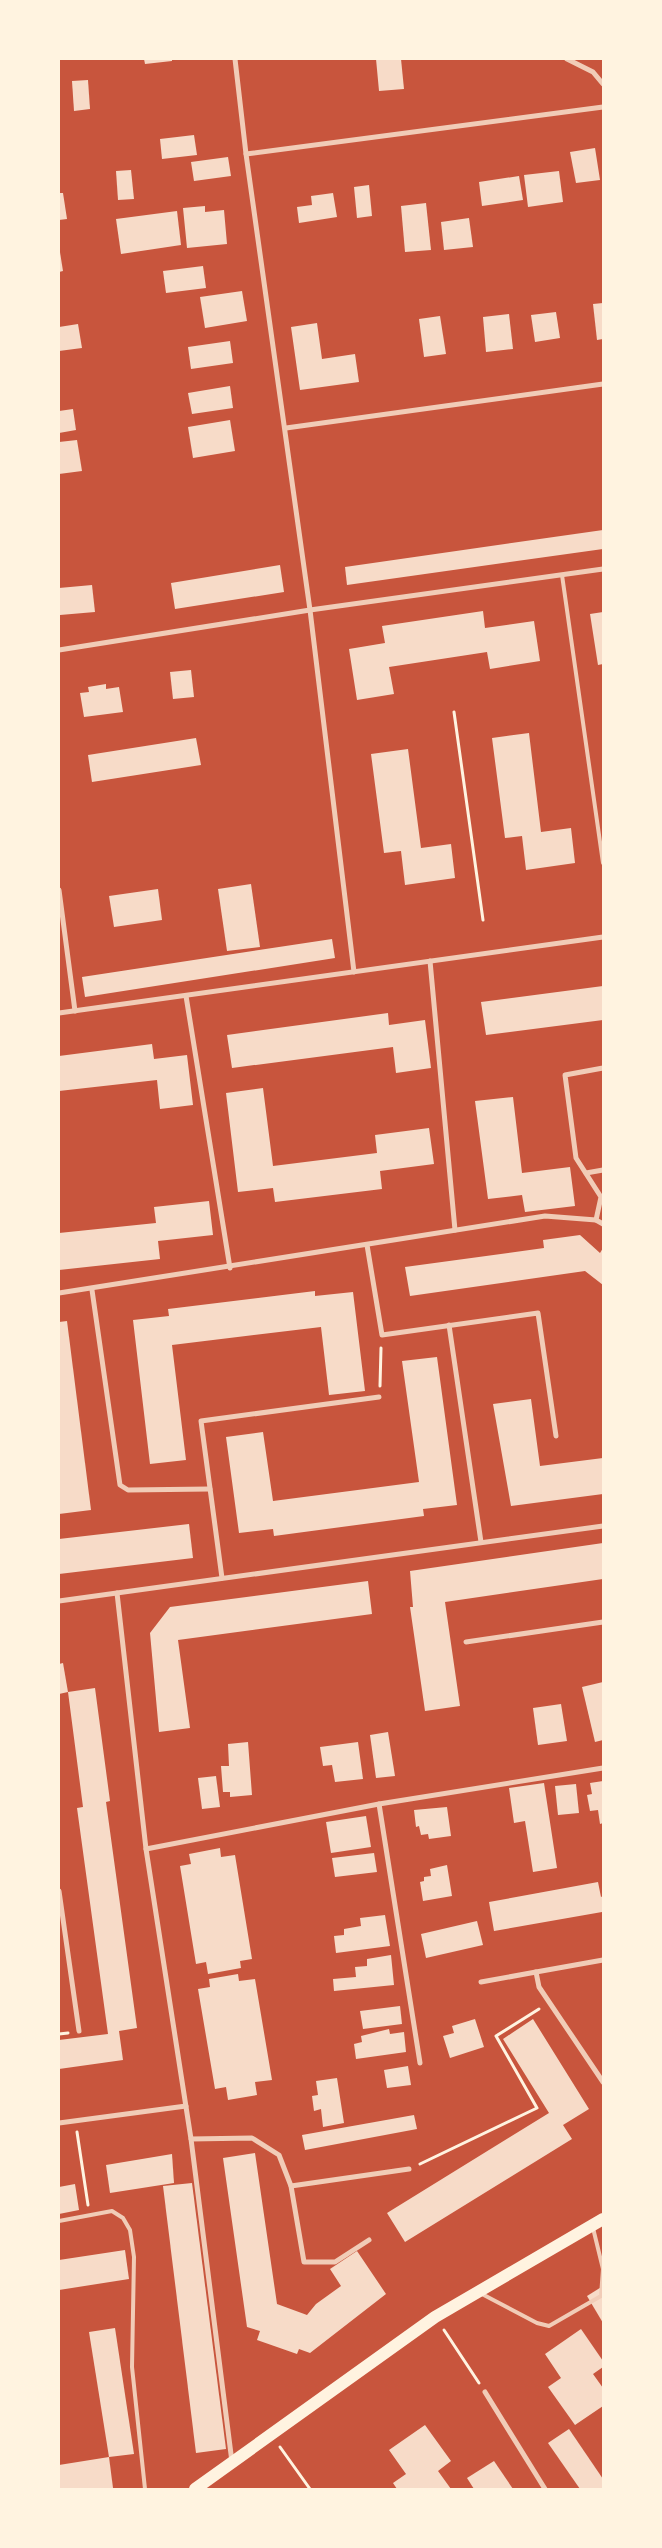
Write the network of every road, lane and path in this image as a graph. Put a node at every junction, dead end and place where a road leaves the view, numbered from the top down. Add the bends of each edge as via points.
1 (235, 59) edge
2 (568, 59) edge
3 (603, 84) edge
4 (603, 107) edge
5 (246, 154) junction
6 (603, 384) edge
7 (286, 428) junction
8 (603, 569) edge
9 (562, 575) junction
10 (310, 610) junction
11 (59, 650) edge
12 (454, 712) dead end
13 (603, 862) edge
14 (59, 890) edge
15 (482, 920) dead end
16 (603, 937) edge
17 (430, 961) junction
18 (354, 972) junction
19 (186, 996) junction
20 (75, 1011) junction
21 (59, 1014) edge
22 (603, 1068) edge
23 (603, 1170) edge
24 (586, 1173) junction
25 (596, 1220) junction
26 (603, 1224) edge
27 (455, 1230) junction
28 (367, 1245) junction
29 (230, 1268) junction
30 (92, 1290) junction
31 (59, 1293) edge
32 (450, 1325) junction
33 (382, 1335) junction
34 (379, 1397) joint
35 (556, 1436) dead end
36 (210, 1489) junction
37 (603, 1526) edge
38 (481, 1542) junction
39 (222, 1578) junction
40 (117, 1592) junction
41 (59, 1601) edge
42 (603, 1622) edge
43 (466, 1642) dead end
44 (603, 1768) edge
45 (379, 1804) junction
46 (146, 1849) junction
47 (59, 1891) edge
48 (603, 1960) edge
49 (536, 1972) junction
50 (482, 1982) dead end
51 (550, 2002) junction
52 (79, 2032) dead end
53 (420, 2063) dead end
54 (602, 2078) edge
55 (186, 2106) junction
56 (76, 2121) junction
57 (59, 2123) edge
58 (191, 2140) junction
59 (410, 2169) joint
60 (291, 2186) junction
61 (89, 2215) junction
62 (59, 2221) edge
63 (598, 2222) edge
64 (369, 2240) dead end
65 (478, 2292) junction
66 (436, 2317) junction
67 (485, 2392) joint
68 (272, 2434) junction
69 (232, 2463) junction
70 (145, 2489) edge
71 (195, 2489) edge
72 (310, 2489) edge
73 (545, 2489) edge

1 - 5 street
2 - 3 street via 593,72
4 - 5 street
5 - 7 street
6 - 7 street
7 - 10 street
8 - 9 street
9 - 10 street
9 - 13 lane
10 - 11 street
10 - 18 street
12 - 15 path
14 - 20 street
16 - 17 street
17 - 18 street
17 - 27 street
18 - 19 street
19 - 20 street
19 - 29 street
20 - 21 street
22 - 24 street via 565,1075 576,1158
23 - 24 street
24 - 25 street via 602,1197
25 - 26 street
25 - 27 street via 545,1216
27 - 28 street
28 - 29 street
28 - 33 street
29 - 30 street
30 - 31 street
30 - 36 street via 120,1485 128,1490
32 - 33 street
32 - 35 street via 538,1313
32 - 38 street
33 - 34 path
34 - 36 street via 201,1421
36 - 39 street
37 - 38 street
38 - 39 street
39 - 40 street
40 - 41 street
40 - 46 street
42 - 43 street
44 - 45 street
45 - 46 street
45 - 53 street
46 - 55 street
47 - 52 street
48 - 49 street
49 - 50 street
49 - 51 street via 539,1987
51 - 54 street
51 - 59 path via 496,2036 537,2108
55 - 56 street
55 - 58 street
56 - 57 street
56 - 61 path
58 - 60 street via 252,2138 279,2155
58 - 69 street
59 - 60 street
60 - 64 street via 304,2262 334,2262
61 - 62 lane
61 - 70 lane via 112,2211 123,2218 130,2230 134,2257 132,2367
63 - 65 main road
63 - 65 lane via 603,2269 601,2296 549,2326
65 - 66 main road
66 - 67 path
66 - 68 main road
67 - 73 street
68 - 69 main road
68 - 72 path
69 - 71 main road

